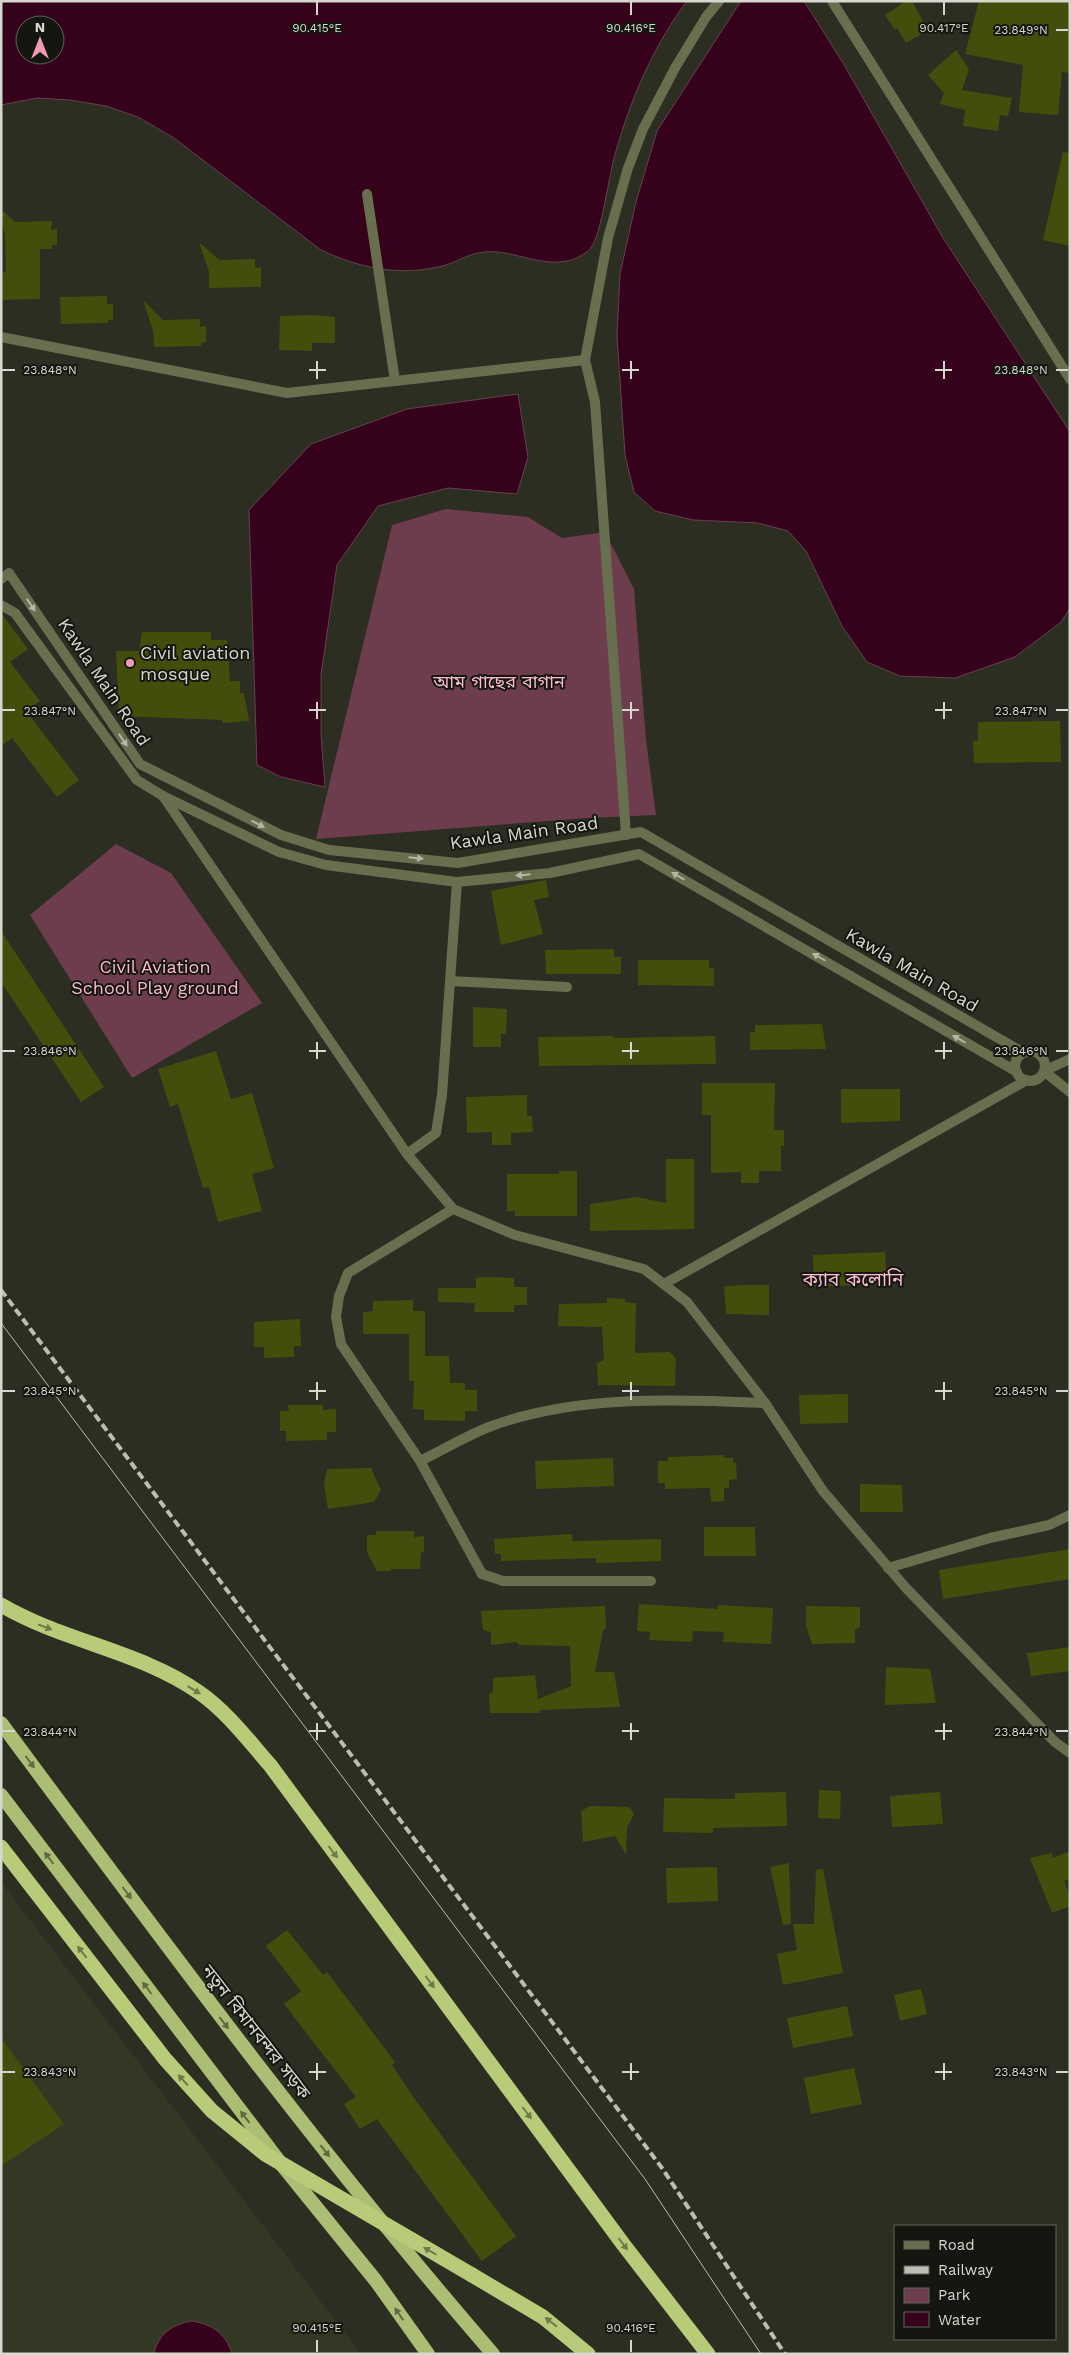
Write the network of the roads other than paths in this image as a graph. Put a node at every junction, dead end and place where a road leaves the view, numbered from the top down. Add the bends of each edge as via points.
1 (719, 1) edge
2 (832, 1) edge
3 (367, 194) dead end
4 (1, 337) edge
5 (584, 360) junction
6 (1070, 379) edge
7 (395, 381) junction
8 (1, 579) edge
9 (1, 605) edge
10 (164, 796) junction
11 (626, 835) junction
12 (457, 882) junction
13 (450, 980) junction
14 (567, 987) dead end
15 (1024, 1053) junction
16 (1070, 1059) edge
17 (1044, 1071) junction
18 (1017, 1072) junction
19 (1027, 1080) junction
20 (1070, 1092) edge
21 (407, 1154) junction
22 (453, 1208) junction
23 (664, 1284) junction
24 (764, 1403) junction
25 (1070, 1516) edge
26 (470, 1552) junction
27 (888, 1568) junction
28 (652, 1580) dead end
29 (1, 1605) edge
30 (1, 1723) edge
31 (1070, 1753) edge
32 (1, 1795) edge
33 (1, 1847) edge
34 (428, 2354) edge
35 (493, 2354) edge
36 (588, 2354) edge
37 (708, 2354) edge

1 - 5 street via 675,68 643,129 628,168 608,238
2 - 6 street
3 - 7 street
4 - 7 street via 287,393
5 - 7 street
5 - 11 street via 594,402
8 -> 11 street, Kawla Main Road via 9,573 140,764 281,835 329,850 458,863
9 - 10 street, Kawla Main Road via 15,613 137,780
10 - 12 street, Kawla Main Road via 279,852 326,865
10 - 21 street
11 - 15 street, Kawla Main Road via 642,832
12 - 13 street
18 -> 12 street, Kawla Main Road via 639,854 550,873
13 - 14 street
13 - 21 street via 436,1133
15 - 17 street, Kawla Main Road via 1034,1052 1042,1057
15 - 18 street via 1017,1059
16 - 17 street
17 - 19 street via 1035,1080
17 - 20 street
18 - 19 street, Kawla Main Road
19 - 23 street
21 - 22 street
22 - 23 street via 515,1235 644,1270
22 - 26 street via 348,1273 339,1296 336,1318 341,1344 420,1461
23 - 24 street via 687,1302
24 - 26 street via 709,1400 628,1402 546,1411 489,1427 420,1461
24 - 27 street via 823,1491
25 - 27 street via 1049,1525 990,1538
26 - 28 street via 482,1574 503,1580
27 - 31 street via 1055,1742
29 -> 37 highway via 24,1619 167,1674 201,1694 232,1721 270,1765
30 -> 35 highway, নতুন বিমানবন্দর সড়ক via 210,2005 423,2274
34 -> 32 highway via 376,2281 264,2142
36 -> 33 highway, bridge via 543,2317 265,2154 212,2111 165,2059

